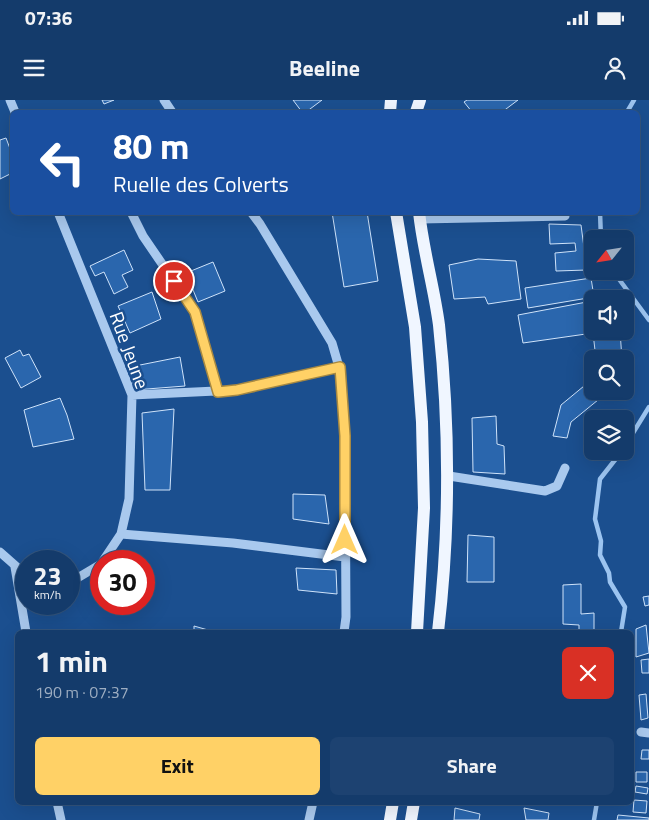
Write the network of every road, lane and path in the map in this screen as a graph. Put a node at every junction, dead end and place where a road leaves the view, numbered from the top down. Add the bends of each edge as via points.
1 (59, 215) edge
2 (133, 215) edge
3 (253, 215) edge
4 (396, 215) edge
5 (419, 216) edge
6 (565, 216) dead end
7 (340, 367) junction
8 (218, 392) junction
9 (132, 395) junction
10 (565, 468) dead end
11 (449, 476) junction
12 (121, 534) junction
13 (111, 550) edge
14 (0, 552) edge
15 (345, 557) junction
16 (15, 567) edge
17 (23, 615) edge
18 (26, 630) edge
19 (344, 630) edge
20 (417, 630) edge
21 (438, 630) edge
22 (57, 805) edge
23 (312, 805) edge
24 (392, 805) edge
25 (414, 805) edge
26 (61, 820) edge
27 (309, 820) edge
28 (390, 820) edge
29 (411, 820) edge

1 - 9 street, Rue Jeune
2 - 8 street via 143,236 195,312
3 - 7 street via 332,343
4 - 20 main road via 415,327 422,422 424,508
5 - 6 street
5 - 11 main road via 438,323 447,413
7 - 8 street
7 - 15 street via 345,436
8 - 9 street
9 - 12 street, Rue Jeune via 129,499
10 - 11 street via 557,486 545,490
11 - 21 main road
12 - 13 street, Rue Jeune
12 - 15 street via 234,543
14 - 16 street
15 - 19 street
17 - 18 street
22 - 26 street
23 - 27 street
24 - 28 main road
25 - 29 main road

